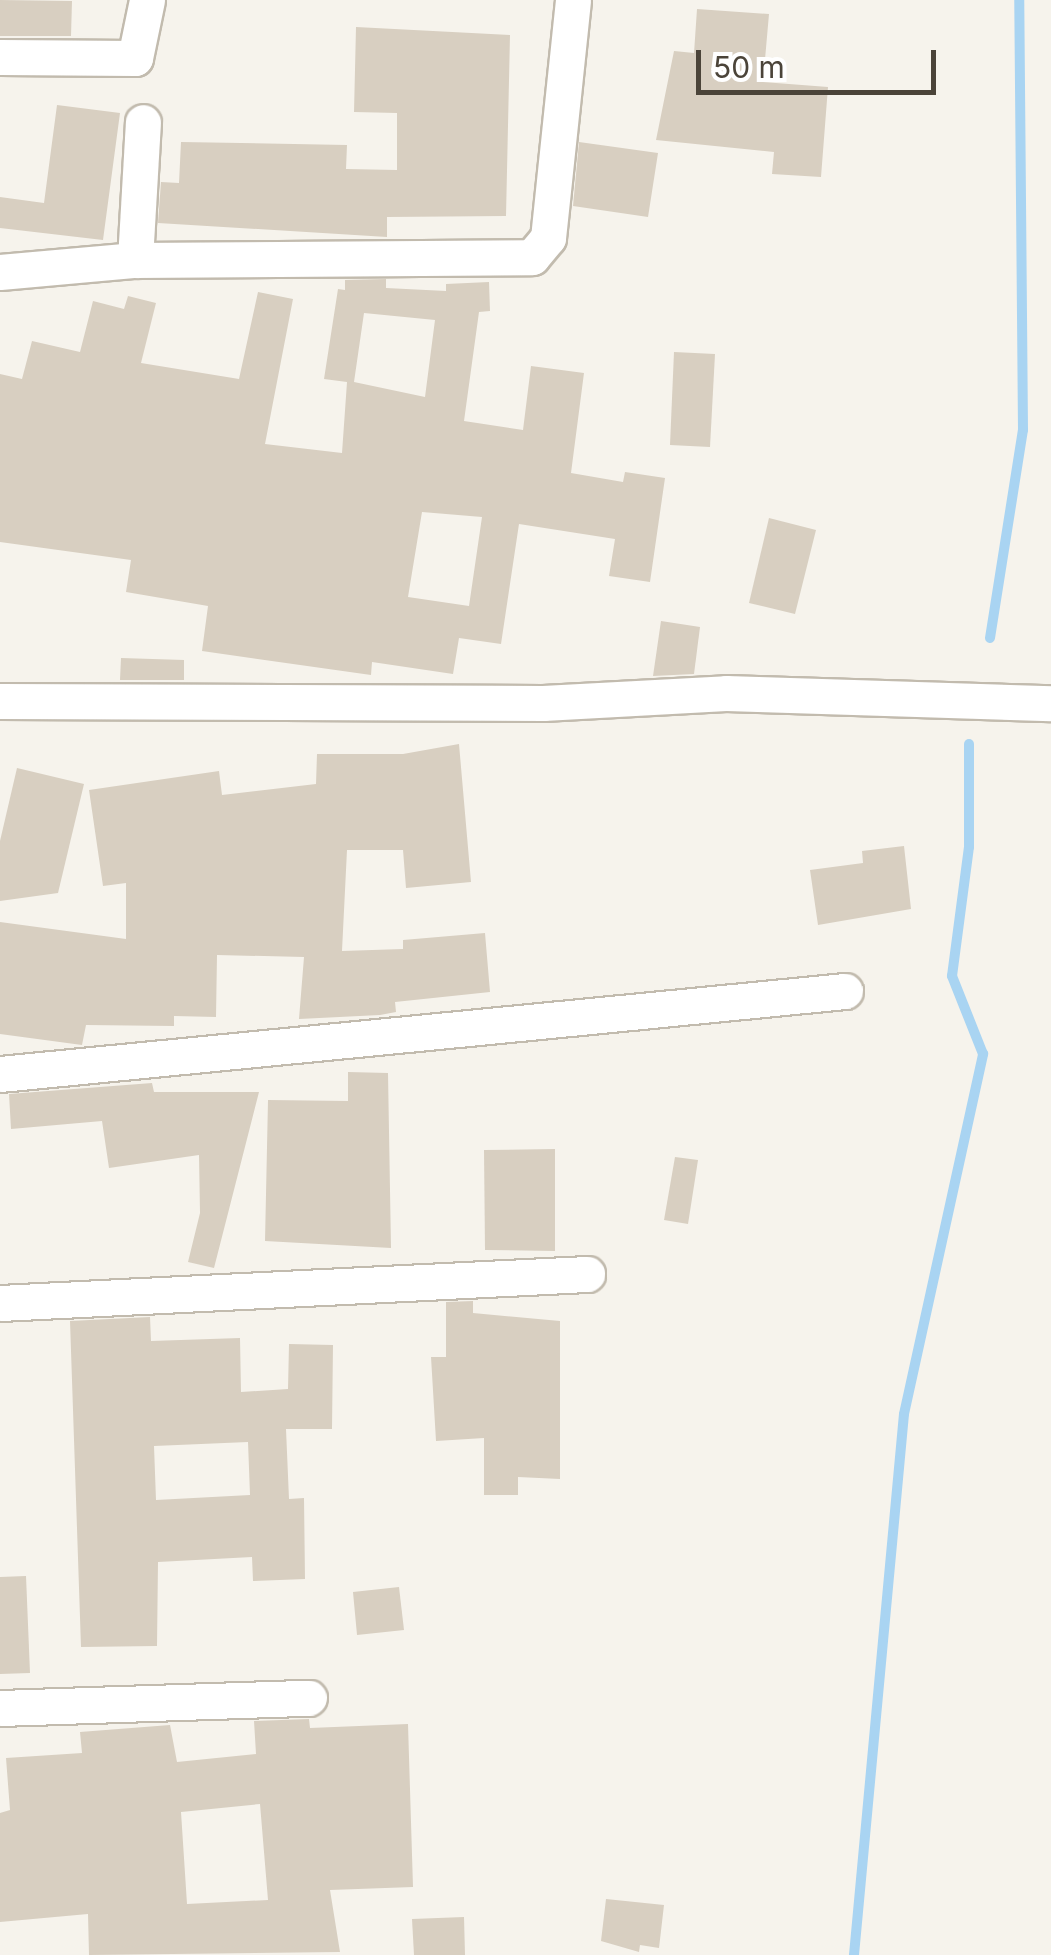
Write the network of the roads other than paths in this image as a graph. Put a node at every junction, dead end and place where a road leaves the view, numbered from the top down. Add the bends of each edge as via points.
1 (147, 0) edge
2 (573, 0) edge
3 (0, 56) edge
4 (143, 122) dead end
5 (134, 260) junction
6 (0, 272) edge
7 (0, 701) edge
8 (1051, 703) edge
9 (844, 990) dead end
10 (0, 1074) edge
11 (587, 1274) dead end
12 (0, 1303) edge
13 (308, 1698) dead end
14 (0, 1708) edge

1 - 3 street via 135,58
2 - 5 street via 548,238 532,256
4 - 5 street
5 - 6 street
7 - 8 street via 543,703 726,693
9 - 10 street
11 - 12 street
13 - 14 street

